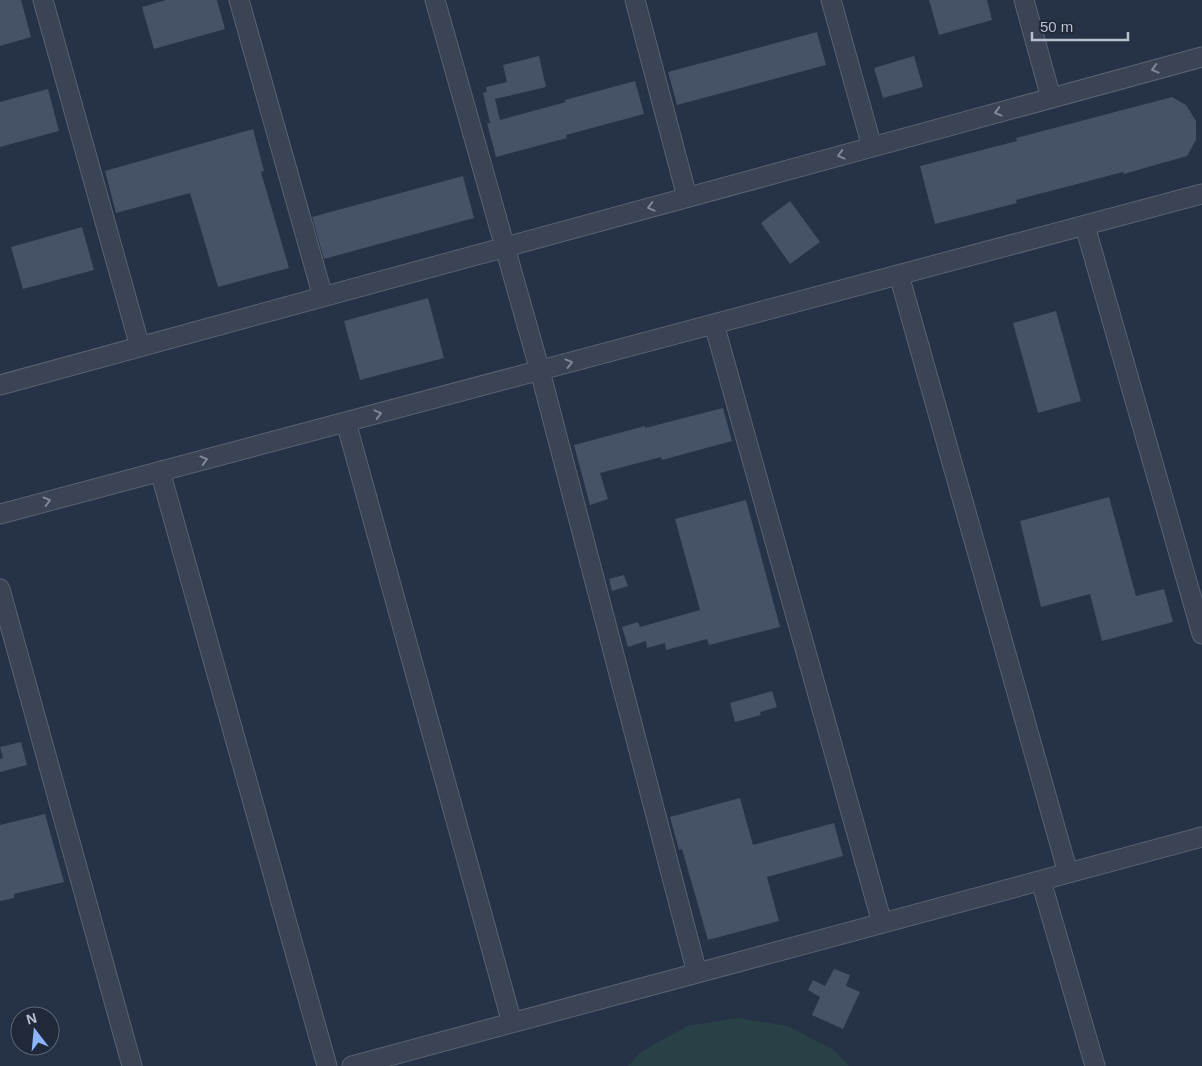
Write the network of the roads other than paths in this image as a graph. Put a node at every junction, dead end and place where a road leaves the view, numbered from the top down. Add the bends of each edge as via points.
1 (43, 0) edge
2 (239, 0) edge
3 (435, 0) edge
4 (635, 0) edge
5 (831, 0) edge
6 (1024, 0) edge
7 (1202, 56) edge
8 (1051, 98) junction
9 (872, 147) junction
10 (1202, 194) edge
11 (687, 197) junction
12 (1085, 226) junction
13 (505, 247) junction
14 (899, 275) junction
15 (323, 297) junction
16 (714, 324) junction
17 (140, 347) junction
18 (540, 371) junction
19 (0, 385) edge
20 (346, 422) junction
21 (160, 471) junction
22 (0, 514) edge
23 (0, 589) edge
24 (1202, 634) edge
25 (1202, 837) edge
26 (1068, 874) junction
27 (1041, 881) junction
28 (882, 923) junction
29 (697, 973) junction
30 (512, 1023) junction
31 (132, 1066) edge
32 (327, 1066) edge
33 (352, 1066) edge
34 (1095, 1066) edge

1 - 17 street
2 - 15 street
3 - 13 street
4 - 11 street
5 - 9 street
6 - 8 street
7 -> 8 street
8 -> 9 street
9 -> 11 street
10 - 12 street
11 -> 13 street
12 - 14 street
12 - 24 street
13 - 15 street
13 - 18 street
14 - 16 street
14 - 26 street
15 - 17 street
18 -> 16 street
16 - 28 street
17 - 19 street
20 -> 18 street
18 - 29 street
21 -> 20 street
20 - 30 street
22 -> 21 street
21 - 32 street
23 - 31 street
25 - 26 street
26 - 27 street
27 - 28 street
27 - 34 street
28 - 29 street
29 - 30 street
30 - 33 street

